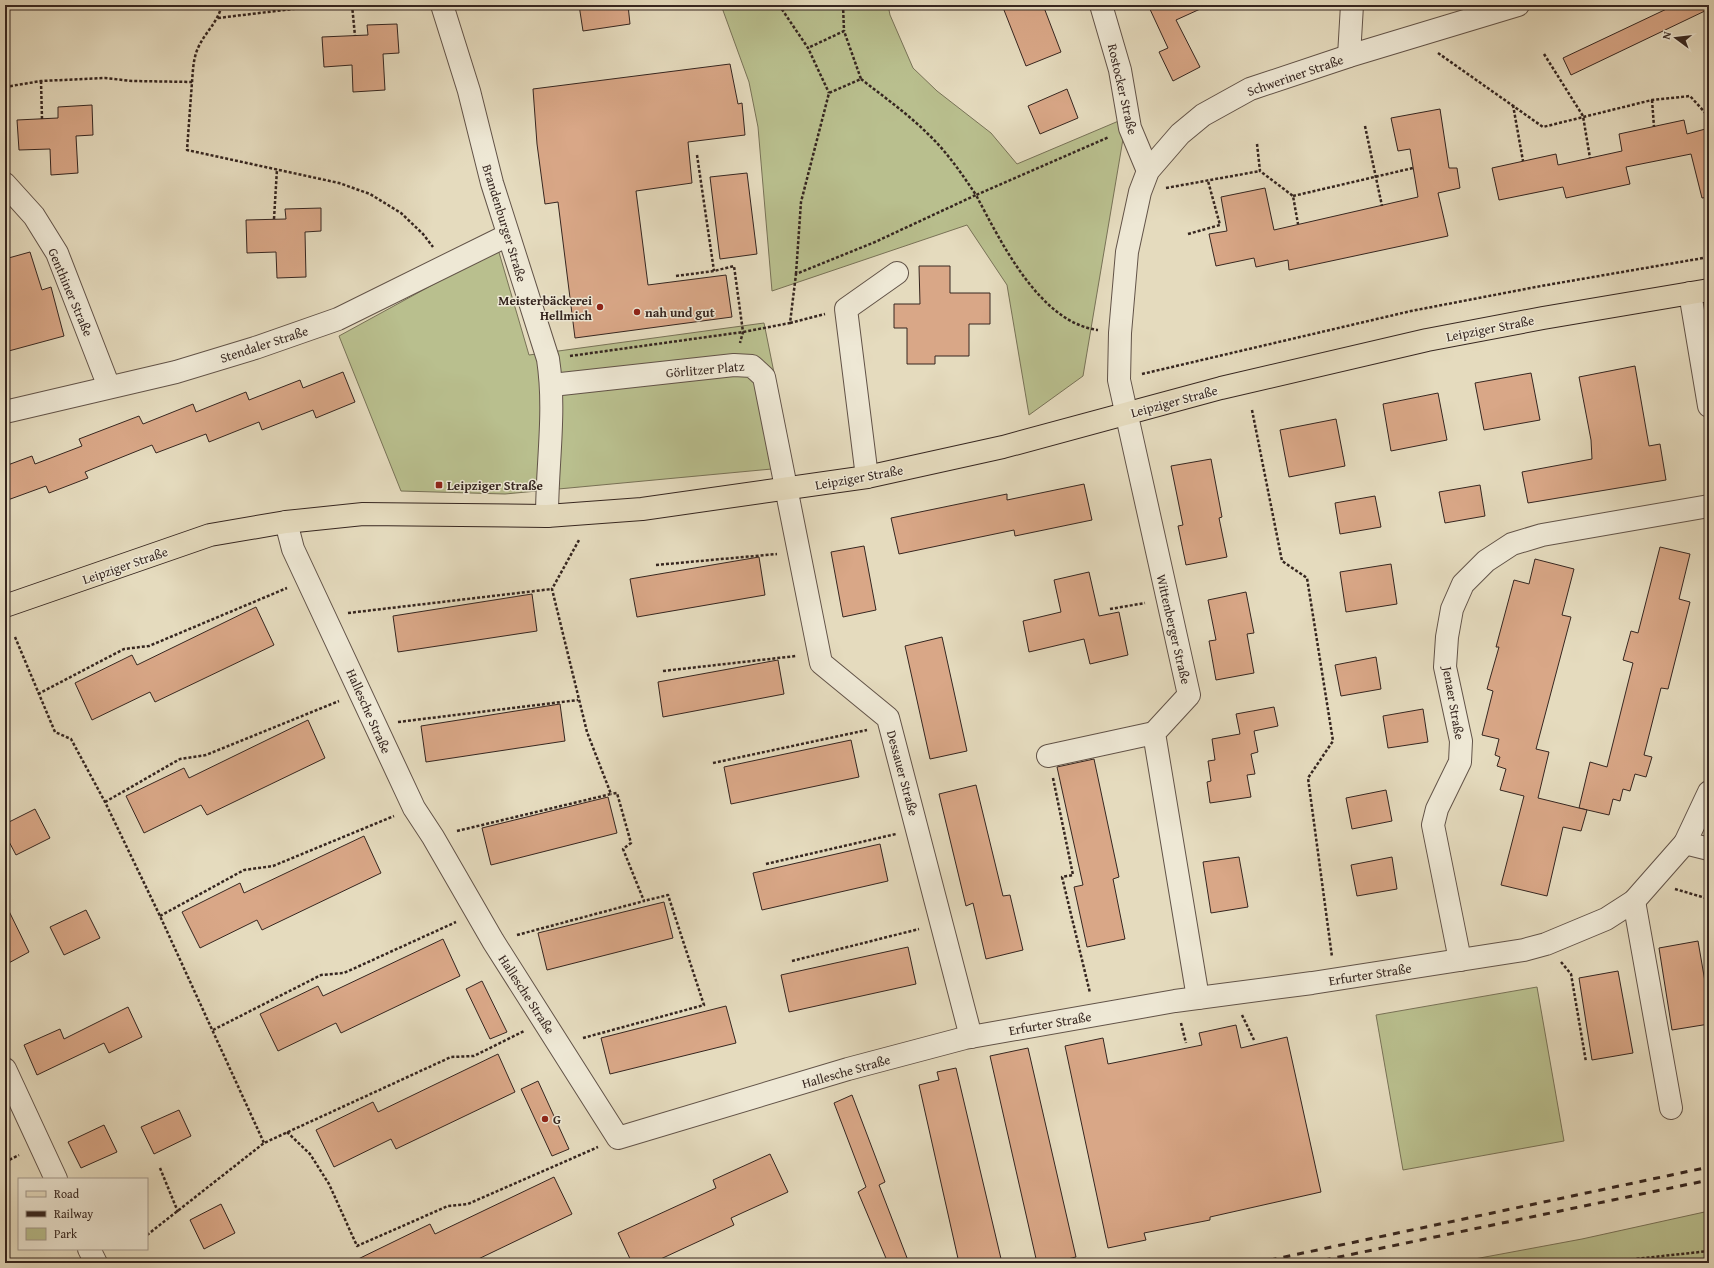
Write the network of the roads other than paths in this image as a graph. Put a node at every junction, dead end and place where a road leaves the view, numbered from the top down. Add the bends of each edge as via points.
1 (442, 5) edge
2 (1101, 5) edge
3 (1352, 5) edge
4 (1518, 5) edge
5 (1349, 56) junction
6 (1148, 171) junction
7 (5, 184) edge
8 (508, 235) junction
9 (897, 273) dead end
10 (1699, 291) edge
11 (552, 385) junction
12 (109, 387) junction
13 (1709, 406) edge
14 (5, 412) edge
15 (1126, 414) junction
16 (867, 477) junction
17 (787, 489) junction
18 (1709, 506) edge
19 (547, 516) junction
20 (286, 522) junction
21 (5, 606) edge
22 (1154, 733) junction
23 (1048, 756) road end
24 (1709, 792) edge
25 (1685, 843) junction
26 (1709, 850) edge
27 (1634, 901) junction
28 (1460, 960) junction
29 (1198, 998) junction
30 (968, 1038) junction
31 (5, 1070) edge
32 (1671, 1108) dead end
33 (56, 1178) edge
34 (90, 1250) edge
35 (96, 1263) edge

1 - 8 street, Brandenburger Straße
2 - 6 street, Rostocker Straße via 1120,70 1130,128
3 - 5 street
4 - 5 street, Schweriner Straße
5 - 6 street, Schweriner Straße via 1250,90 1203,115 1180,134
6 - 15 street, Schweriner Straße via 1140,192 1127,252 1119,380
7 - 12 street, Genthiner Straße via 34,216 57,253
8 - 11 street, Brandenburger Straße via 548,360
8 - 12 street, Stendaler Straße via 338,319 190,368
9 - 16 street via 846,309
10 - 13 street
10 - 15 main road, Leipziger Straße via 1427,340
11 - 17 street, Görlitzer Platz via 734,365 752,366 764,377
11 - 19 street, Brandenburger Straße
12 - 14 street, Stendaler Straße
15 - 16 main road, Leipziger Straße via 1003,447
15 - 22 street, Wittenberger Straße via 1189,695
16 - 17 main road, Leipziger Straße
17 - 19 main road, Leipziger Straße via 642,509
17 - 30 street, Dessauer Straße via 820,662 888,718
18 - 28 street, Jenaer Straße via 1542,535 1512,544 1486,561 1463,584 1452,609 1447,637 1446,667 1462,741 1460,762 1437,809 1433,825
19 - 20 main road, Leipziger Straße via 363,514
20 - 21 main road, Leipziger Straße via 210,536
20 - 30 street, Hallesche Straße via 293,549 414,808 493,941 618,1138 848,1069
22 - 23 street
22 - 29 street
24 - 25 street, Erfurter Straße
25 - 26 street
25 - 27 street, Erfurter Straße
27 - 28 street, Erfurter Straße via 1606,918 1546,944
27 - 32 street
28 - 29 street, Erfurter Straße
29 - 30 street, Erfurter Straße
31 - 33 street
34 - 35 street

